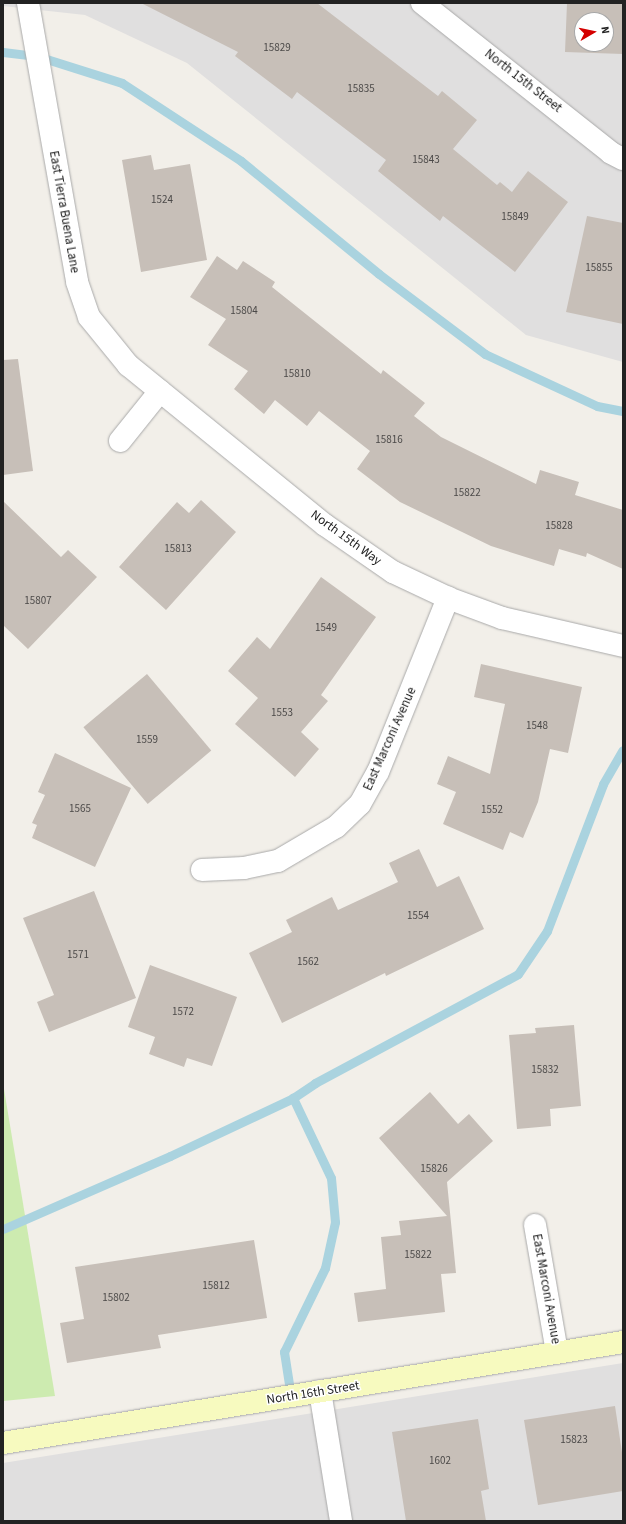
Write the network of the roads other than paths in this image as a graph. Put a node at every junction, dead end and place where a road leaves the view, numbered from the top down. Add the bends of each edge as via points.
1 (28, 3) edge
2 (422, 3) edge
3 (623, 159) edge
4 (160, 391) junction
5 (120, 440) dead end
6 (448, 598) junction
7 (623, 646) edge
8 (202, 870) dead end
9 (535, 1225) dead end
10 (623, 1342) edge
11 (557, 1352) junction
12 (320, 1391) junction
13 (3, 1443) edge
14 (341, 1521) edge

1 - 4 street, East Tierra Buena Lane via 79,289 89,317 128,365
2 - 3 street, North 15th Street via 611,153
4 - 5 street
4 - 6 street, North 15th Way via 325,525 394,572
6 - 7 street, North 15th Way via 502,618
6 - 8 street, East Marconi Avenue via 378,772 360,804 336,827 278,861 244,868
9 - 11 street, East Marconi Avenue
10 - 11 street, North 16th Street
11 - 12 street, North 16th Street
12 - 13 street, North 16th Street
12 - 14 street

